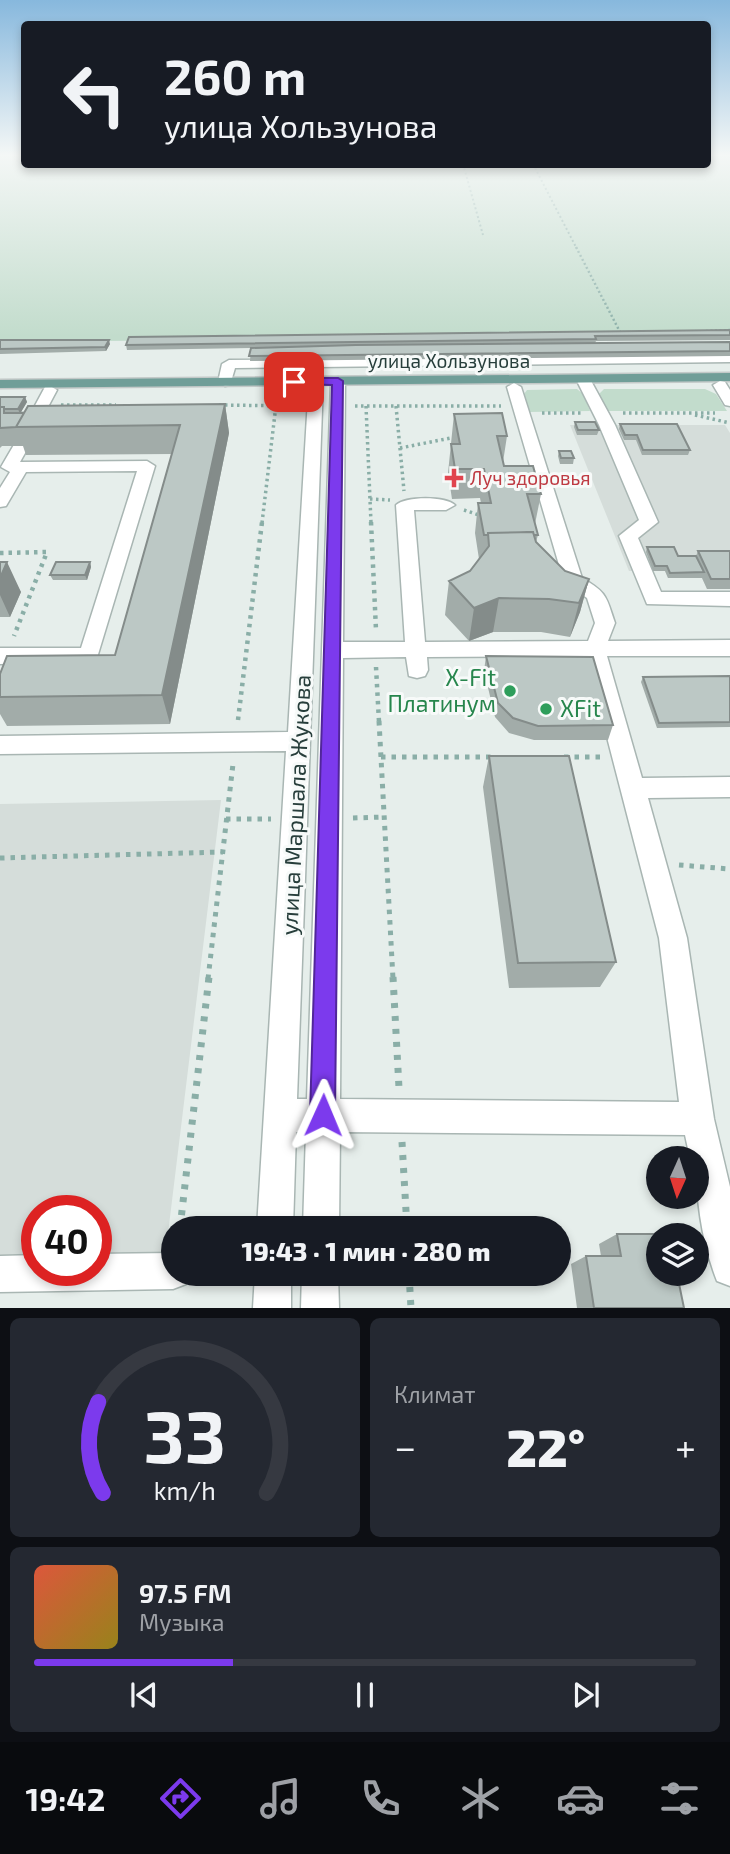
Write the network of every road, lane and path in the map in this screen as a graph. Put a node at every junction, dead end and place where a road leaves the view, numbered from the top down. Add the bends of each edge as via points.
1 (477, 215) edge
2 (559, 215) edge
3 (483, 235) dead end
4 (730, 330) edge
5 (702, 331) edge
6 (634, 332) edge
7 (730, 358) edge
8 (670, 359) junction
9 (681, 378) junction
10 (225, 382) junction
11 (585, 383) junction
12 (727, 383) edge
13 (0, 384) edge
14 (50, 390) junction
15 (0, 391) edge
16 (327, 392) junction
17 (518, 402) junction
18 (125, 405) edge
19 (207, 405) edge
20 (276, 405) junction
21 (463, 405) junction
22 (366, 406) junction
23 (396, 406) junction
24 (725, 407) edge
25 (601, 413) junction
26 (687, 413) junction
27 (465, 415) edge
28 (0, 417) edge
29 (730, 423) edge
30 (32, 425) junction
31 (457, 437) edge
32 (400, 448) junction
33 (21, 467) junction
34 (405, 505) junction
35 (446, 505) dead end
36 (1, 506) edge
37 (0, 553) edge
38 (730, 599) edge
39 (730, 648) edge
40 (595, 649) junction
41 (334, 650) junction
42 (377, 650) junction
43 (3, 656) edge
44 (416, 660) junction
45 (299, 741) junction
46 (236, 742) junction
47 (0, 745) edge
48 (381, 757) junction
49 (503, 757) edge
50 (557, 757) edge
51 (625, 757) junction
52 (730, 787) edge
53 (634, 788) junction
54 (223, 852) junction
55 (0, 858) edge
56 (653, 863) junction
57 (730, 869) edge
58 (281, 1115) junction
59 (323, 1115) junction
60 (401, 1117) junction
61 (698, 1119) junction
62 (181, 1216) edge
63 (276, 1216) edge
64 (321, 1216) edge
65 (406, 1216) edge
66 (730, 1268) edge
67 (161, 1271) edge
68 (0, 1274) edge
69 (273, 1286) edge
70 (320, 1286) edge
71 (410, 1286) edge
72 (272, 1308) edge
73 (320, 1308) edge
74 (411, 1308) edge

1 - 3 path
2 - 6 path via 620,332
4 - 5 path
7 - 8 street
8 - 9 street
8 - 10 street via 229,364
9 - 11 main road, улица Хользунова
9 - 12 main road, улица Хользунова
10 - 13 main road, улица Хользунова
10 - 16 main road, улица Хользунова
11 - 12 main road, улица Хользунова
11 - 16 main road, улица Хользунова
11 - 17 main road, улица Хользунова
11 - 25 street
12 - 24 street
14 - 15 main road, улица Хользунова
14 - 16 main road, улица Хользунова
14 - 30 street
16 - 17 main road, улица Хользунова
16 - 20 path
16 - 22 path
16 - 41 street, улица Маршала Жукова
16 - 45 street, улица Маршала Жукова
17 - 21 path
17 - 25 path
17 - 40 street via 574,582 595,594 605,623
18 - 30 path
19 - 20 path
20 - 46 path
21 - 23 path
21 - 27 path
22 - 23 path
22 - 42 path
23 - 32 path
24 - 26 path
25 - 26 path
25 - 38 street via 649,522 628,536 654,599
26 - 29 path
28 - 30 street
30 - 33 street via 9,467
31 - 32 path
32 - 34 path
33 - 36 street
33 - 43 street via 147,467 89,656
34 - 35 street
34 - 44 street
37 - 43 path via 47,552
39 - 40 street
40 - 44 street
40 - 51 street
41 - 42 street
41 - 59 street, улица Маршала Жукова
42 - 44 street
42 - 48 path
45 - 46 street
45 - 58 street, улица Маршала Жукова
46 - 47 street
46 - 54 path
48 - 49 path
48 - 60 path
50 - 51 path
51 - 53 street
52 - 53 street
53 - 56 street
54 - 55 path
54 - 62 path
56 - 57 path
56 - 61 street via 673,938
58 - 59 street
58 - 63 street, улица Маршала Жукова
59 - 60 street
59 - 64 street, улица Маршала Жукова
60 - 61 street
60 - 65 path
61 - 66 street
67 - 68 street
69 - 72 street
70 - 73 street
71 - 74 path

